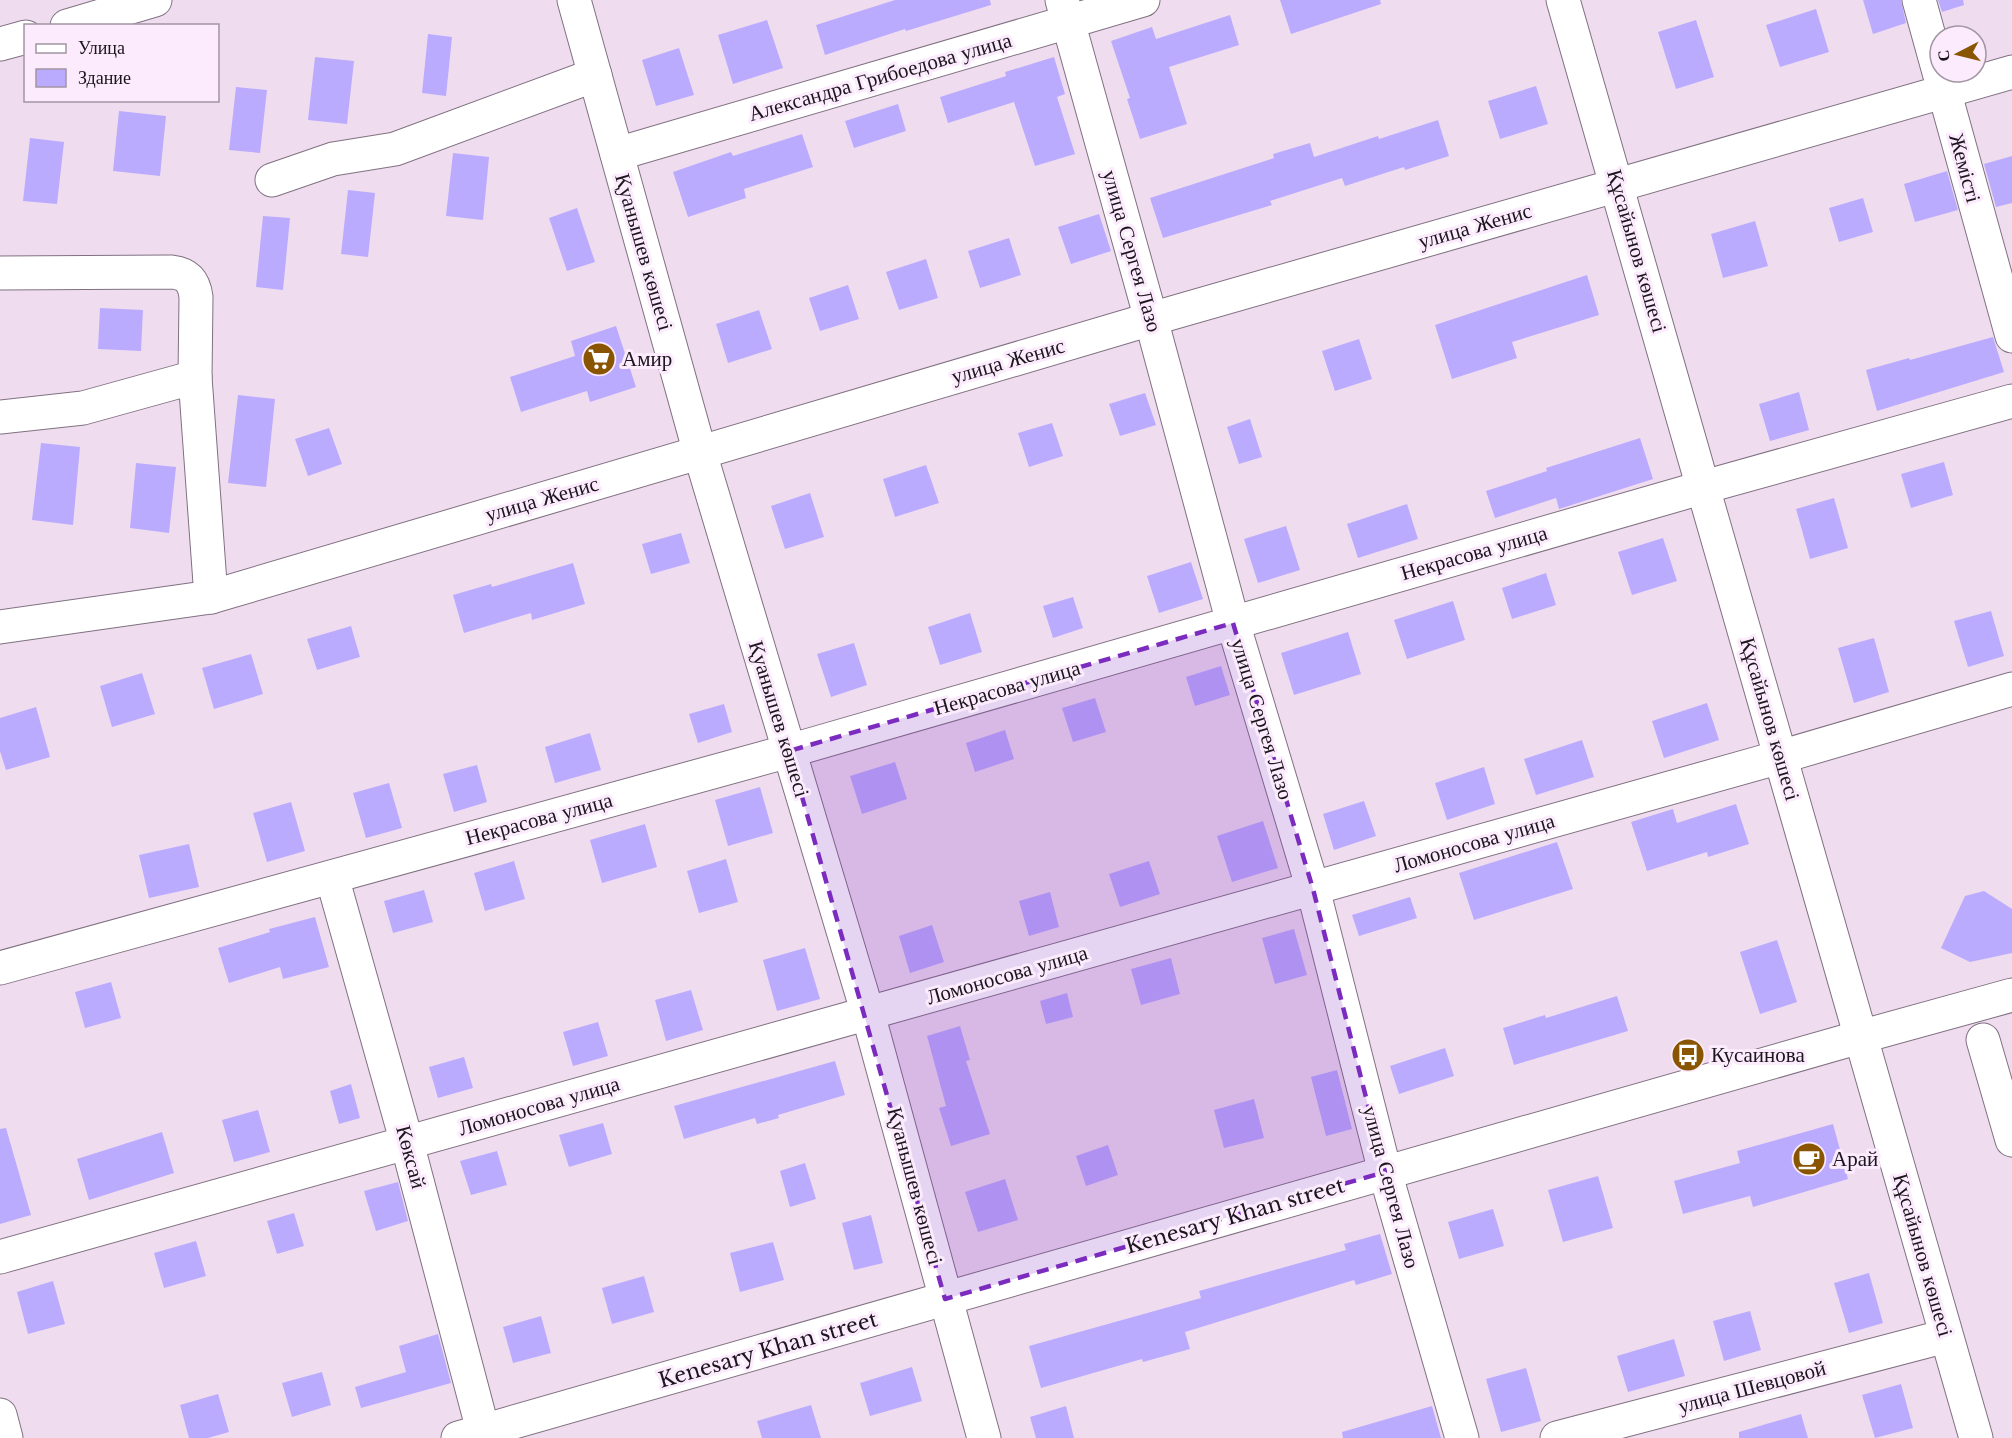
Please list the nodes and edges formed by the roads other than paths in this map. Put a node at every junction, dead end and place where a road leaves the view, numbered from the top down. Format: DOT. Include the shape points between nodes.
graph roads {
  1 [pos="155,0"];
  2 [pos="574,0"];
  3 [pos="1143,0"];
  4 [pos="1563,0"];
  5 [pos="1918,0"];
  6 [pos="1065,11"];
  7 [pos="75,16"];
  8 [pos="24,38"];
  9 [pos="0,44"];
  10 [pos="2012,72"];
  11 [pos="595,75"];
  12 [pos="1944,91"];
  13 [pos="617,154"];
  14 [pos="272,180"];
  15 [pos="1618,185"];
  16 [pos="0,273"];
  17 [pos="1151,319"];
  18 [pos="2012,336"];
  19 [pos="195,377"];
  20 [pos="2012,401"];
  21 [pos="0,417"];
  22 [pos="700,453"];
  23 [pos="1704,487"];
  24 [pos="211,597"];
  25 [pos="1233,623"];
  26 [pos="0,627"];
  27 [pos="2012,689"];
  28 [pos="789,751"];
  29 [pos="1780,757"];
  30 [pos="332,877"];
  31 [pos="1313,889"];
  32 [pos="0,968"];
  33 [pos="2012,995"];
  34 [pos="868,1014"];
  35 [pos="1860,1037"];
  36 [pos="1983,1040"];
  37 [pos="2012,1140"];
  38 [pos="407,1143"];
  39 [pos="1385,1172"];
  40 [pos="0,1257"];
  41 [pos="945,1299"];
  42 [pos="1946,1336"];
  43 [pos="0,1415"];
  44 [pos="476,1436"];
  45 [pos="6,1438"];
  46 [pos="984,1438"];
  47 [pos="1462,1438"];
  48 [pos="1557,1438"];
  49 [pos="1976,1438"];
  1 -- 7 [label="street"];
  2 -- 11 [label="street, Қуанышев көшесі"];
  3 -- 6 [label="street, Александра Грибоедова улица"];
  4 -- 15 [label="street, Құсайынов көшесі"];
  5 -- 12 [label="street, Жемісті"];
  6 -- 13 [label="street, Александра Грибоедова улица"];
  6 -- 17 [label="street, улица Сергея Лазо"];
  8 -- 9 [label="street"];
  10 -- 12 [label="street, улица Женис"];
  11 -- 13 [label="street, Қуанышев көшесі"];
  11 -- 14 [label="street" via="395,149 333,159"];
  12 -- 15 [label="street, улица Женис"];
  12 -- 18 [label="street, Жемісті"];
  13 -- 22 [label="street, Қуанышев көшесі"];
  15 -- 17 [label="street, улица Женис"];
  15 -- 23 [label="street, Құсайынов көшесі"];
  16 -- 19 [label="street" via="172,272 187,276 196,297"];
  17 -- 22 [label="street, улица Женис"];
  17 -- 25 [label="street, улица Сергея Лазо"];
  19 -- 21 [label="street" via="83,408"];
  19 -- 24 [label="street"];
  20 -- 23 [label="street, Некрасова улица"];
  22 -- 24 [label="street, улица Женис"];
  22 -- 28 [label="street, Қуанышев көшесі"];
  23 -- 25 [label="street, Некрасова улица"];
  23 -- 29 [label="street, Құсайынов көшесі"];
  24 -- 26 [label="street, улица Женис"];
  25 -- 28 [label="street, Некрасова улица"];
  25 -- 31 [label="street, улица Сергея Лазо"];
  27 -- 29 [label="street, Ломоносова улица"];
  28 -- 30 [label="street, Некрасова улица"];
  28 -- 34 [label="street, Қуанышев көшесі"];
  29 -- 31 [label="street, Ломоносова улица"];
  29 -- 35 [label="street, Құсайынов көшесі"];
  30 -- 32 [label="street, Некрасова улица"];
  30 -- 38 [label="street, Көксай"];
  31 -- 34 [label="street, Ломоносова улица"];
  31 -- 39 [label="street, улица Сергея Лазо"];
  33 -- 35 [label="street, Kenesary Khan street"];
  34 -- 38 [label="street, Ломоносова улица"];
  34 -- 41 [label="street, Қуанышев көшесі"];
  35 -- 39 [label="street, Kenesary Khan street"];
  35 -- 42 [label="street, Құсайынов көшесі"];
  36 -- 37 [label="street"];
  38 -- 40 [label="street, Ломоносова улица"];
  38 -- 44 [label="street, Көксай"];
  39 -- 41 [label="street, Kenesary Khan street"];
  39 -- 47 [label="street, улица Сергея Лазо"];
  41 -- 44 [label="street, Kenesary Khan street"];
  41 -- 46 [label="street, Қуанышев көшесі"];
  42 -- 48 [label="street, улица Шевцовой"];
  42 -- 49 [label="street, Құсайынов көшесі"];
  43 -- 45 [label="street"];
}
